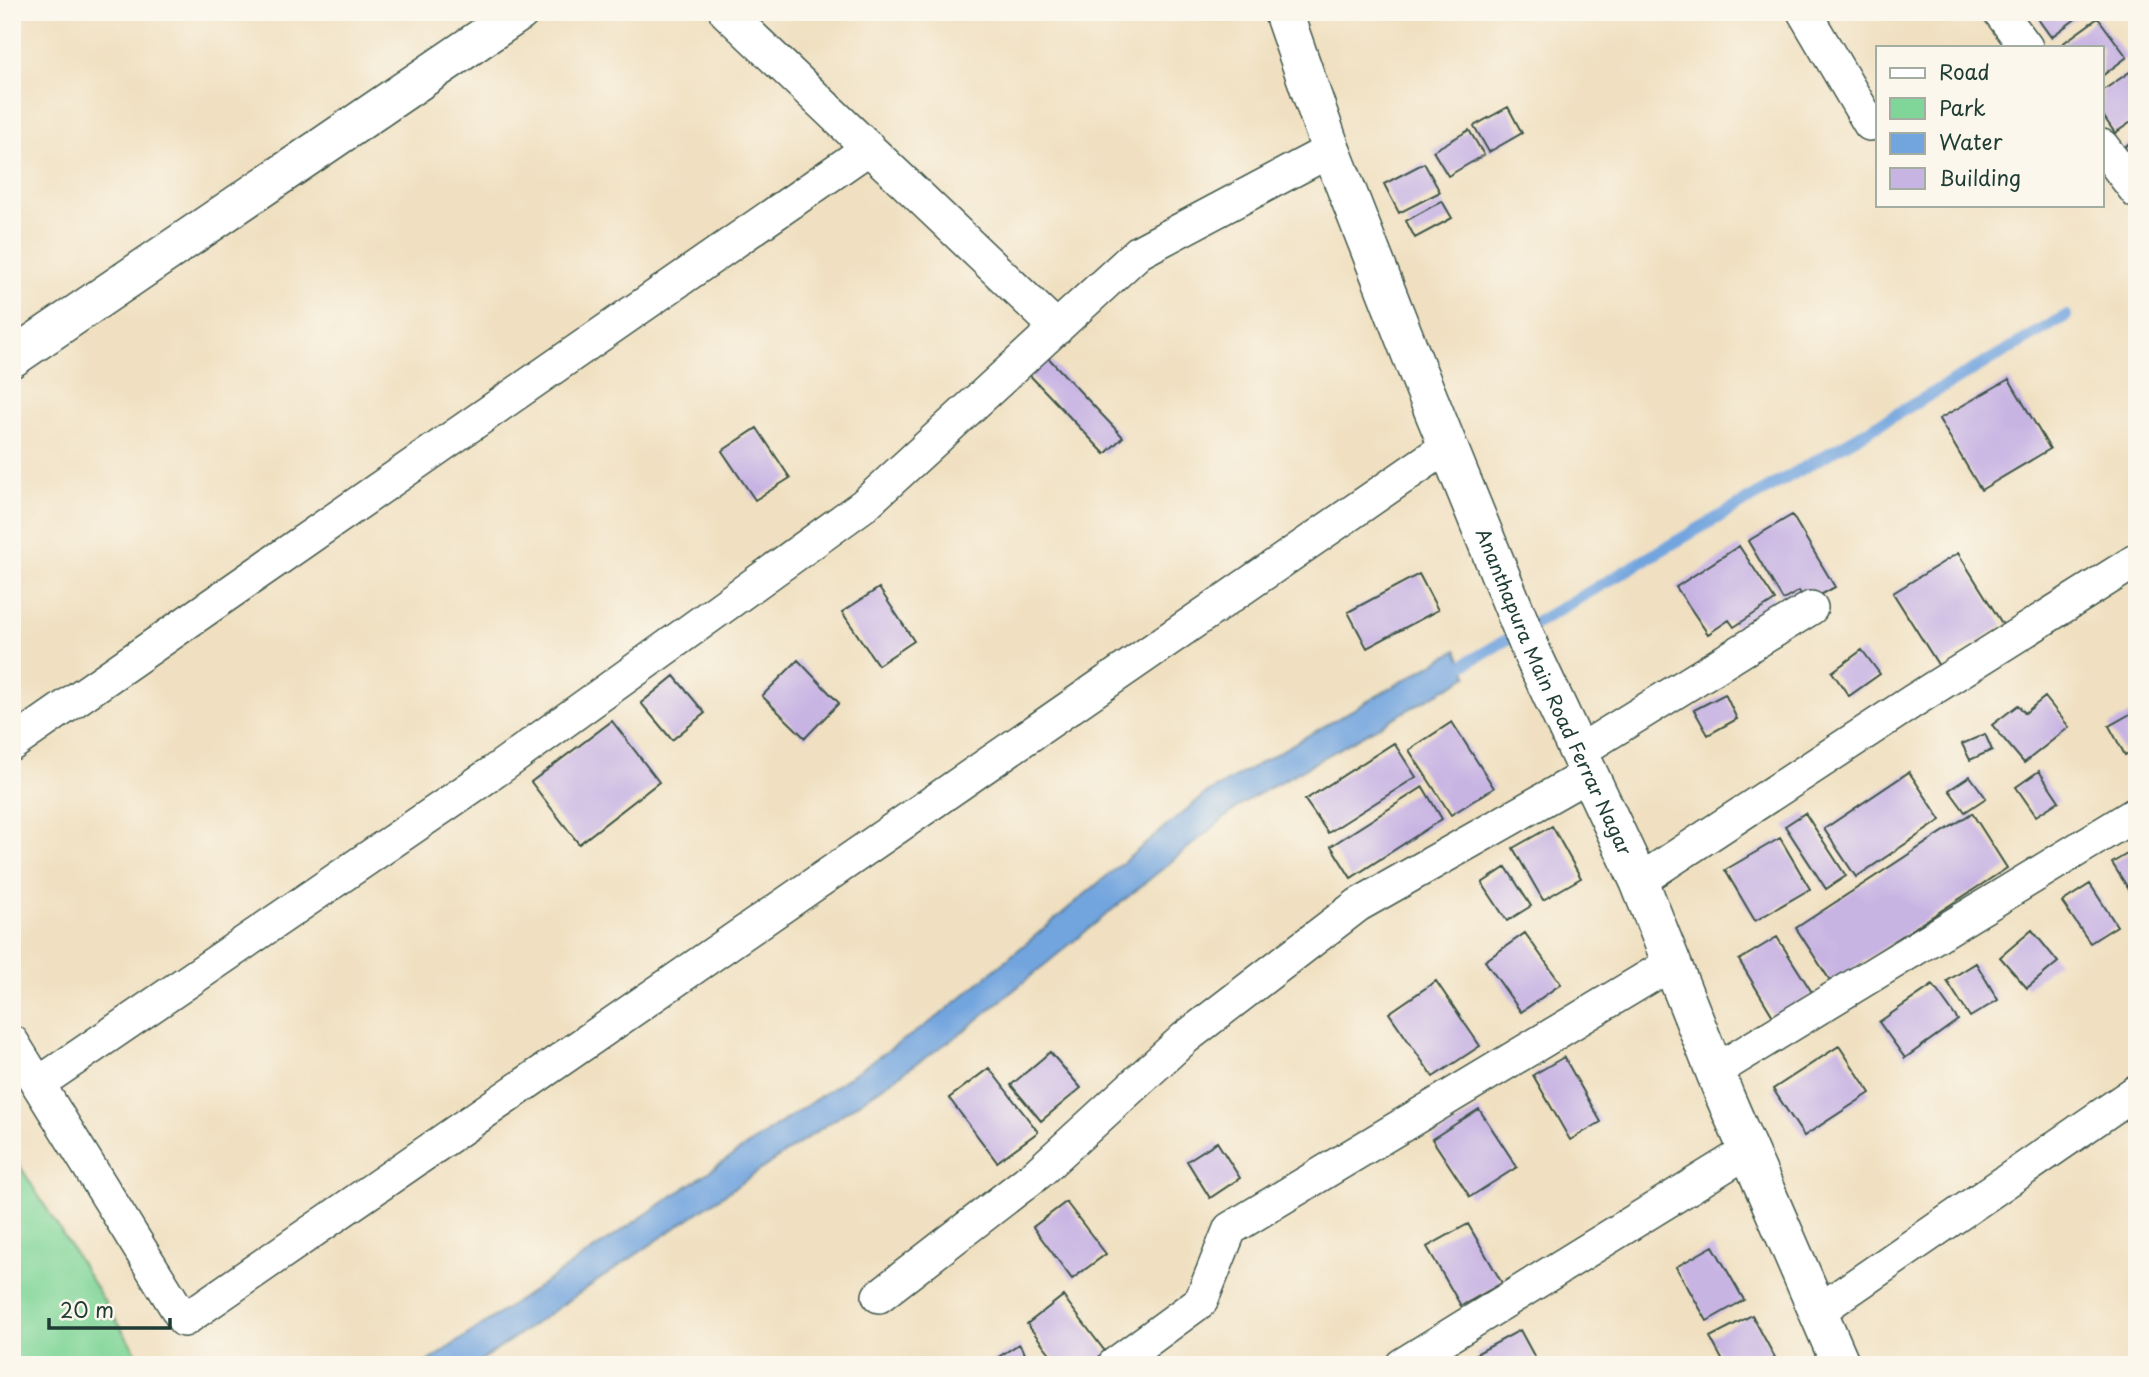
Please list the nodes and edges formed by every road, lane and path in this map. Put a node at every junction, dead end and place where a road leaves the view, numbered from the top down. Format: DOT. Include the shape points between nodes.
graph roads {
  1 [pos="520,12"];
  2 [pos="726,12"];
  3 [pos="1283,12"];
  4 [pos="1804,12"];
  5 [pos="2000,12"];
  6 [pos="2025,46"];
  7 [pos="1870,124"];
  8 [pos="869,148"];
  9 [pos="2104,149"];
  10 [pos="1331,150"];
  11 [pos="2137,192"];
  12 [pos="1057,328"];
  13 [pos="12,358"];
  14 [pos="1448,446"];
  15 [pos="2137,560"];
  16 [pos="1811,608"];
  17 [pos="12,744"];
  18 [pos="1584,763"];
  19 [pos="2137,813"];
  20 [pos="1639,881"];
  21 [pos="1672,962"];
  22 [pos="12,1042"];
  23 [pos="1715,1071"];
  24 [pos="38,1084"];
  25 [pos="2137,1091"];
  26 [pos="1748,1151"];
  27 [pos="879,1296"];
  28 [pos="1817,1312"];
  29 [pos="1114,1365"];
  30 [pos="1402,1365"];
  31 [pos="1841,1365"];
  1 -- 13 [label="street"];
  2 -- 8 [label="street"];
  3 -- 10 [label="street, Ananthapura Main Road Ferrar Nagar"];
  4 -- 7 [label="street"];
  5 -- 6 [label="street"];
  8 -- 12 [label="street"];
  8 -- 17 [label="street"];
  9 -- 11 [label="street"];
  10 -- 12 [label="street" via="1139,251"];
  10 -- 14 [label="street, Ananthapura Main Road Ferrar Nagar"];
  12 -- 24 [label="street" via="864,505 495,771"];
  14 -- 18 [label="street, Ananthapura Main Road Ferrar Nagar" via="1532,653"];
  14 -- 24 [label="street" via="184,1320"];
  15 -- 20 [label="street"];
  16 -- 18 [label="street"];
  18 -- 20 [label="street, Ananthapura Main Road Ferrar Nagar"];
  18 -- 27 [label="street" via="1358,905 1185,1038 1038,1173"];
  19 -- 23 [label="street"];
  20 -- 21 [label="street, Ananthapura Main Road Ferrar Nagar"];
  21 -- 23 [label="street, Ananthapura Main Road Ferrar Nagar"];
  21 -- 29 [label="street" via="1230,1229 1201,1301"];
  22 -- 24 [label="street"];
  23 -- 26 [label="street, Ananthapura Main Road Ferrar Nagar"];
  25 -- 28 [label="street"];
  26 -- 28 [label="street, Ananthapura Main Road Ferrar Nagar"];
  26 -- 30 [label="street"];
  28 -- 31 [label="street, Ananthapura Main Road Ferrar Nagar"];
}
